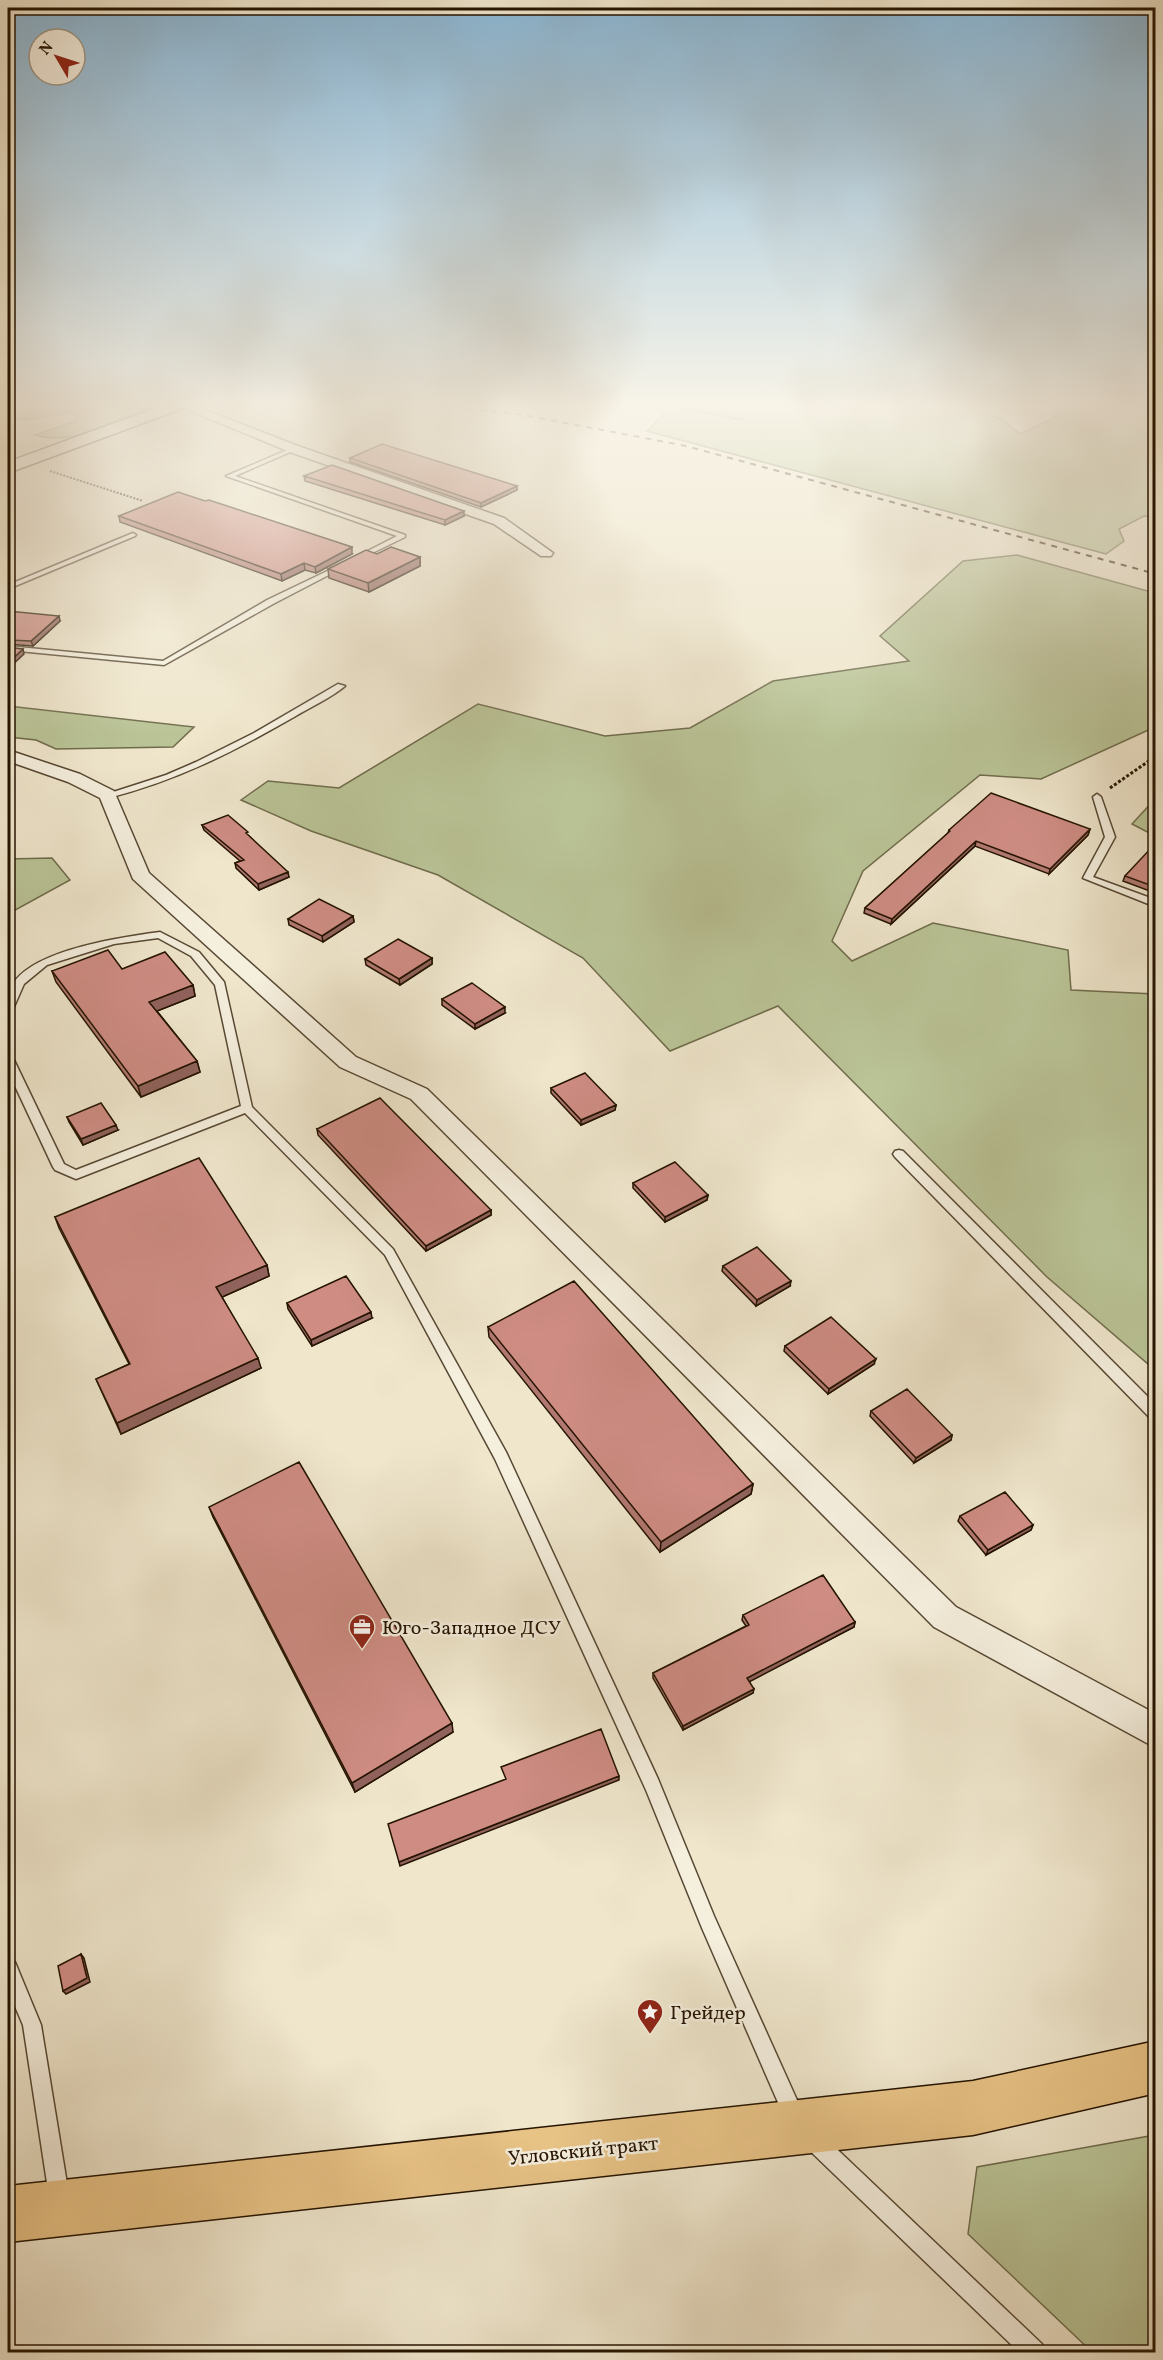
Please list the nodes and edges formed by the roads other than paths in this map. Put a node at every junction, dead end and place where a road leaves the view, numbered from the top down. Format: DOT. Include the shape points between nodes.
graph roads {
  1 [pos="345,516"];
  2 [pos="485,516"];
  3 [pos="133,535"];
  4 [pos="546,553"];
  5 [pos="8,587"];
  6 [pos="8,648"];
  7 [pos="341,686"];
  8 [pos="8,755"];
  9 [pos="108,795"];
  10 [pos="1097,797"];
  11 [pos="1155,904"];
  12 [pos="8,1009"];
  13 [pos="8,1060"];
  14 [pos="247,1108"];
  15 [pos="899,1154"];
  16 [pos="1155,1415"];
  17 [pos="1155,1732"];
  18 [pos="8,1969"];
  19 [pos="1155,2067"];
  20 [pos="798,2125"];
  21 [pos="61,2209"];
  22 [pos="8,2214"];
  23 [pos="1034,2352"];
  1 -- 6 [label="lane" via="402,536 270,602 164,663"];
  2 -- 4 [label="street" via="499,521"];
  3 -- 5 [label="lane"];
  7 -- 9 [label="lane" via="187,770 140,789"];
  8 -- 9 [label="street" via="74,777"];
  9 -- 17 [label="street" via="140,875 348,1062 419,1094 945,1617"];
  10 -- 11 [label="lane" via="1110,837 1088,878"];
  12 -- 14 [label="lane" via="20,982 43,963 113,941 160,935 195,954 220,984"];
  13 -- 14 [label="lane" via="59,1167 76,1175"];
  14 -- 20 [label="lane" via="389,1252 501,1456 652,1785"];
  15 -- 16 [label="lane"];
  18 -- 21 [label="lane" via="32,2025"];
  19 -- 20 [label="highway, Угловский тракт" via="973,2108"];
  20 -- 21 [label="highway, Угловский тракт"];
  20 -- 23 [label="lane"];
  21 -- 22 [label="highway, Угловский тракт"];
}
